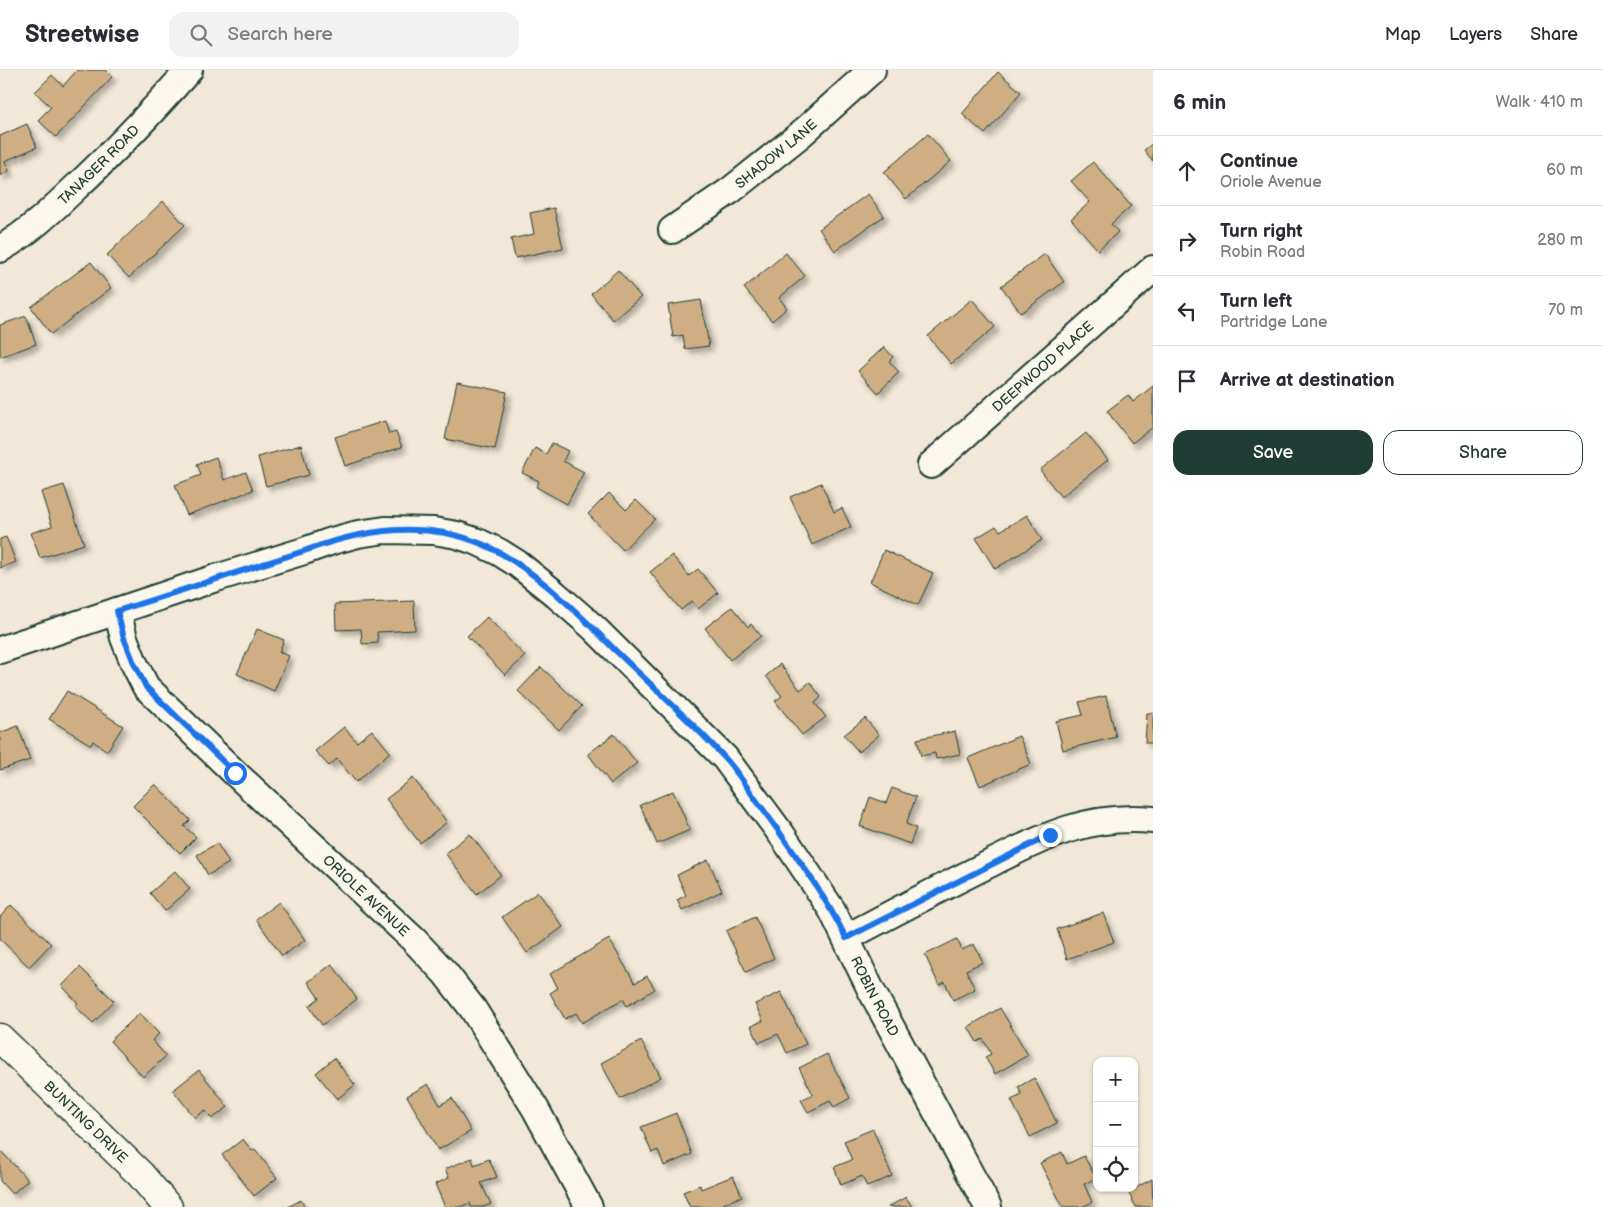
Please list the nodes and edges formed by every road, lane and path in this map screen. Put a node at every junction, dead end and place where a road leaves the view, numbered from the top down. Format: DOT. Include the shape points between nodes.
graph roads {
  1 [pos="189,70"];
  2 [pos="872,70"];
  3 [pos="672,230"];
  4 [pos="0,249"];
  5 [pos="1153,269"];
  6 [pos="931,465"];
  7 [pos="117,611"];
  8 [pos="0,650"];
  9 [pos="1153,820"];
  10 [pos="846,938"];
  11 [pos="0,1038"];
  12 [pos="168,1207"];
  13 [pos="588,1207"];
  14 [pos="988,1207"];
  1 -- 4 [label="street, TANAGER ROAD" via="107,159 35,226"];
  2 -- 3 [label="street, SHADOW LANE" via="801,134 731,190"];
  5 -- 6 [label="street, DEEPWOOD PLACE"];
  7 -- 8 [label="street, ROBIN ROAD"];
  7 -- 10 [label="street, ROBIN ROAD" via="358,534 385,530 427,531 478,542 518,564 554,593 594,628 725,758 782,835"];
  7 -- 13 [label="street, ORIOLE AVENUE" via="124,638 146,687 414,940 461,994 535,1108"];
  9 -- 10 [label="street" via="1106,821 1050,835"];
  10 -- 14 [label="street, ROBIN ROAD"];
  11 -- 12 [label="street, BUNTING DRIVE" via="140,1174"];
}
